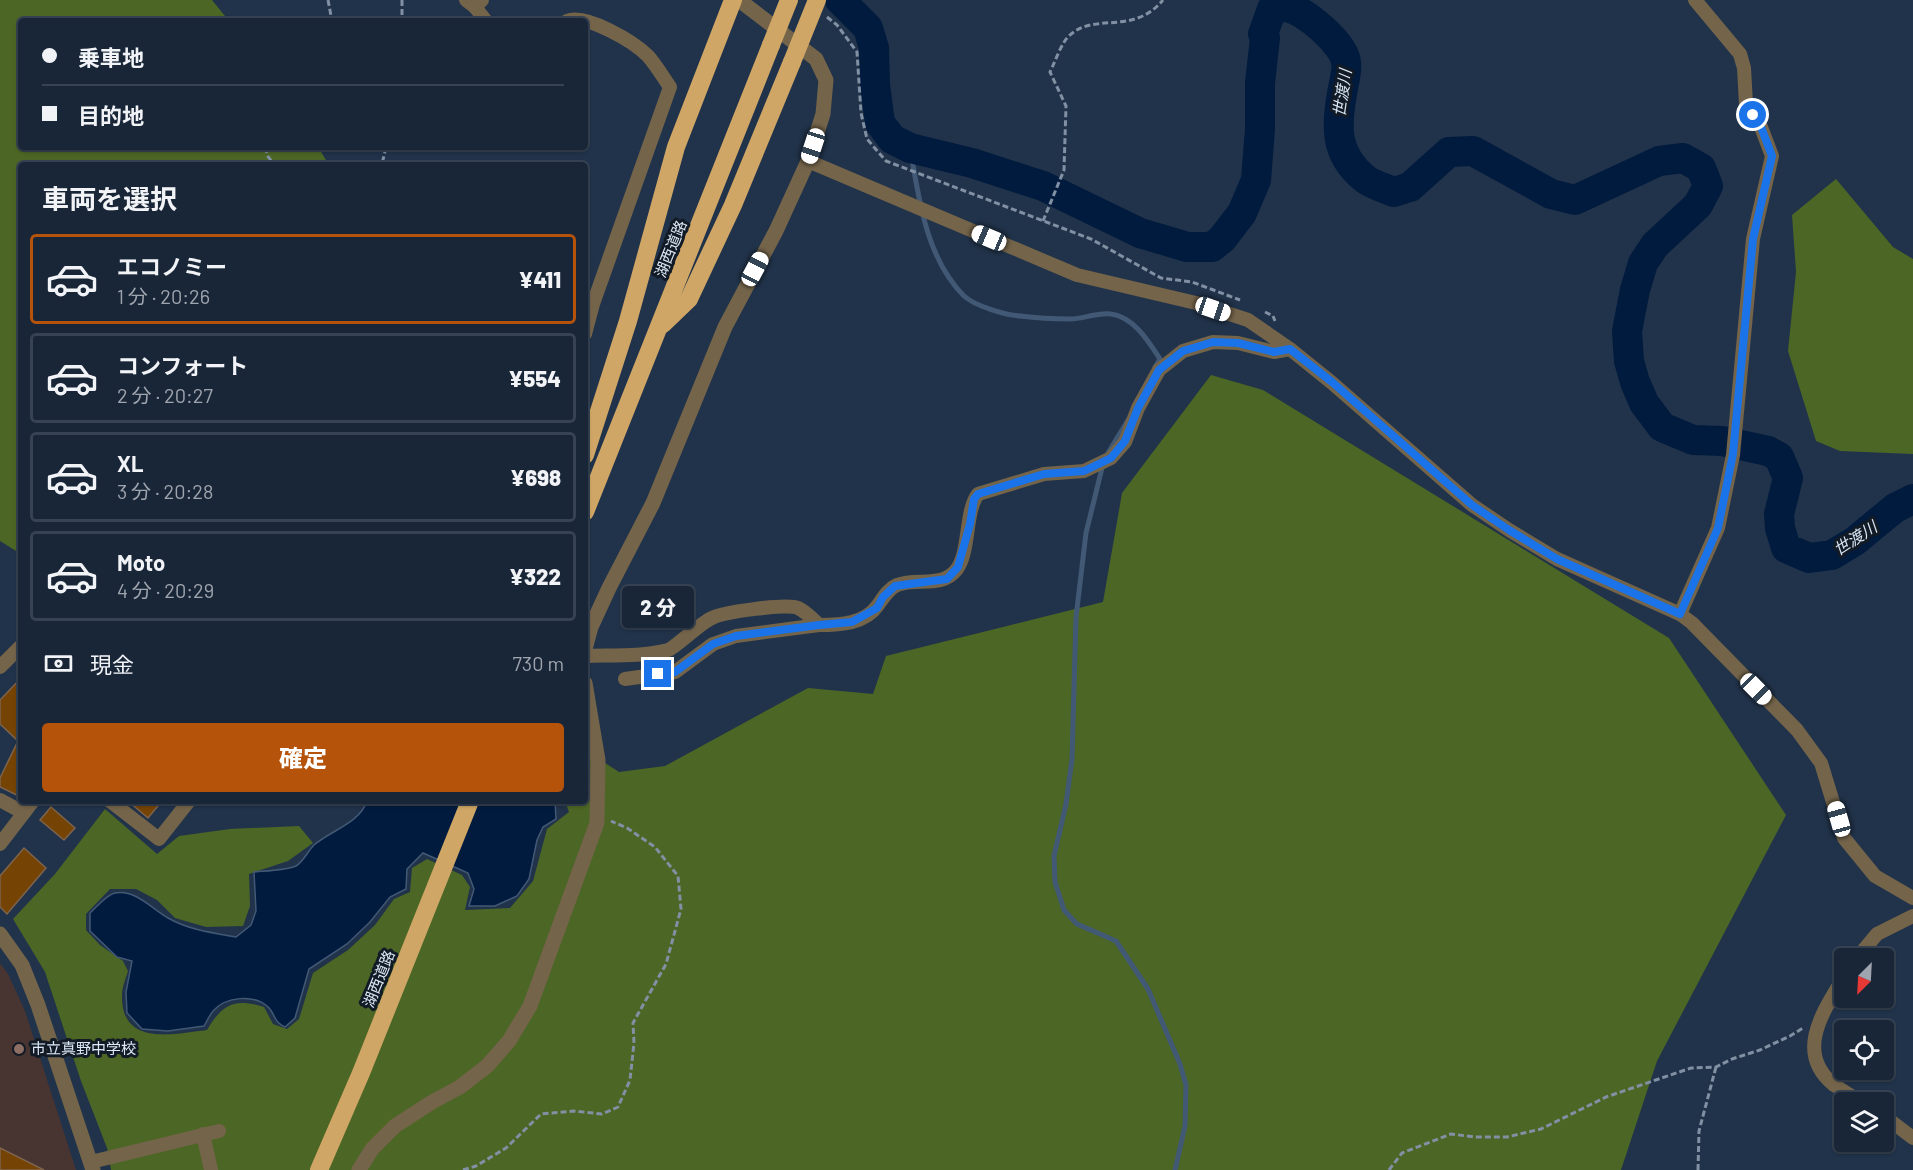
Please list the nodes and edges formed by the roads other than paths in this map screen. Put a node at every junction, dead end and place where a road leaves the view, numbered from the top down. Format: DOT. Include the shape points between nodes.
graph roads {
  1 [pos="789,0"];
  2 [pos="1695,0"];
  3 [pos="474,2"];
  4 [pos="733,5"];
  5 [pos="819,6"];
  6 [pos="484,18"];
  7 [pos="588,20"];
  8 [pos="808,161"];
  9 [pos="588,321"];
  10 [pos="658,328"];
  11 [pos="1290,349"];
  12 [pos="588,446"];
  13 [pos="588,504"];
  14 [pos="1680,614"];
  15 [pos="819,625"];
  16 [pos="588,638"];
  17 [pos="18,649"];
  18 [pos="588,656"];
  19 [pos="0,667"];
  20 [pos="625,679"];
  21 [pos="588,708"];
  22 [pos="0,800"];
  23 [pos="31,804"];
  24 [pos="114,804"];
  25 [pos="187,804"];
  26 [pos="469,804"];
  27 [pos="24,813"];
  28 [pos="0,844"];
  29 [pos="1913,898"];
  30 [pos="1913,916"];
  31 [pos="0,934"];
  32 [pos="1865,948"];
  33 [pos="1834,994"];
  34 [pos="1846,1092"];
  35 [pos="1894,1124"];
  36 [pos="219,1131"];
  37 [pos="203,1134"];
  38 [pos="1913,1138"];
  39 [pos="92,1166"];
  40 [pos="211,1170"];
  41 [pos="319,1170"];
  42 [pos="359,1170"];
  1 -- 10 [label="highway, 湖西道路, bridge"];
  2 -- 14 [label="street" via="1740,54 1746,104 1761,127 1772,156 1753,239 1729,476 1718,528"];
  3 -- 6 [label="street"];
  4 -- 8 [label="street" via="816,59 826,80 823,114"];
  4 -- 12 [label="highway" via="676,147 628,321"];
  5 -- 10 [label="highway, bridge" via="689,299"];
  7 -- 9 [label="street" via="647,56 670,87"];
  8 -- 11 [label="street" via="1077,275 1196,303 1248,320"];
  8 -- 16 [label="street" via="725,327 653,503"];
  10 -- 13 [label="highway, 湖西道路"];
  11 -- 14 [label="street" via="1472,505 1557,559"];
  11 -- 15 [label="street" via="1274,352 1238,343 1213,342 1183,351 1159,370 1125,441 1111,458 1084,471 1044,474 978,494 958,567 947,579 895,586 877,608 863,617 840,625"];
  14 -- 29 [label="street" via="1797,730 1821,763 1844,838 1875,876"];
  15 -- 18 [label="street" via="796,607 738,611 712,617 671,650"];
  15 -- 20 [label="street" via="736,636 713,644 675,672"];
  17 -- 19 [label="street"];
  21 -- 42 [label="street" via="598,760 597,823 530,1006 509,1041 487,1066 395,1126 372,1149"];
  22 -- 27 [label="street"];
  23 -- 27 [label="street"];
  24 -- 25 [label="street" via="159,838"];
  26 -- 41 [label="highway, 湖西道路"];
  27 -- 28 [label="street"];
  30 -- 32 [label="street" via="1876,933"];
  31 -- 39 [label="street" via="22,965 38,1005"];
  33 -- 34 [label="street" via="1815,1034 1815,1057 1825,1075"];
  35 -- 38 [label="street"];
  36 -- 37 [label="street"];
  37 -- 39 [label="street"];
  37 -- 40 [label="street"];
}
